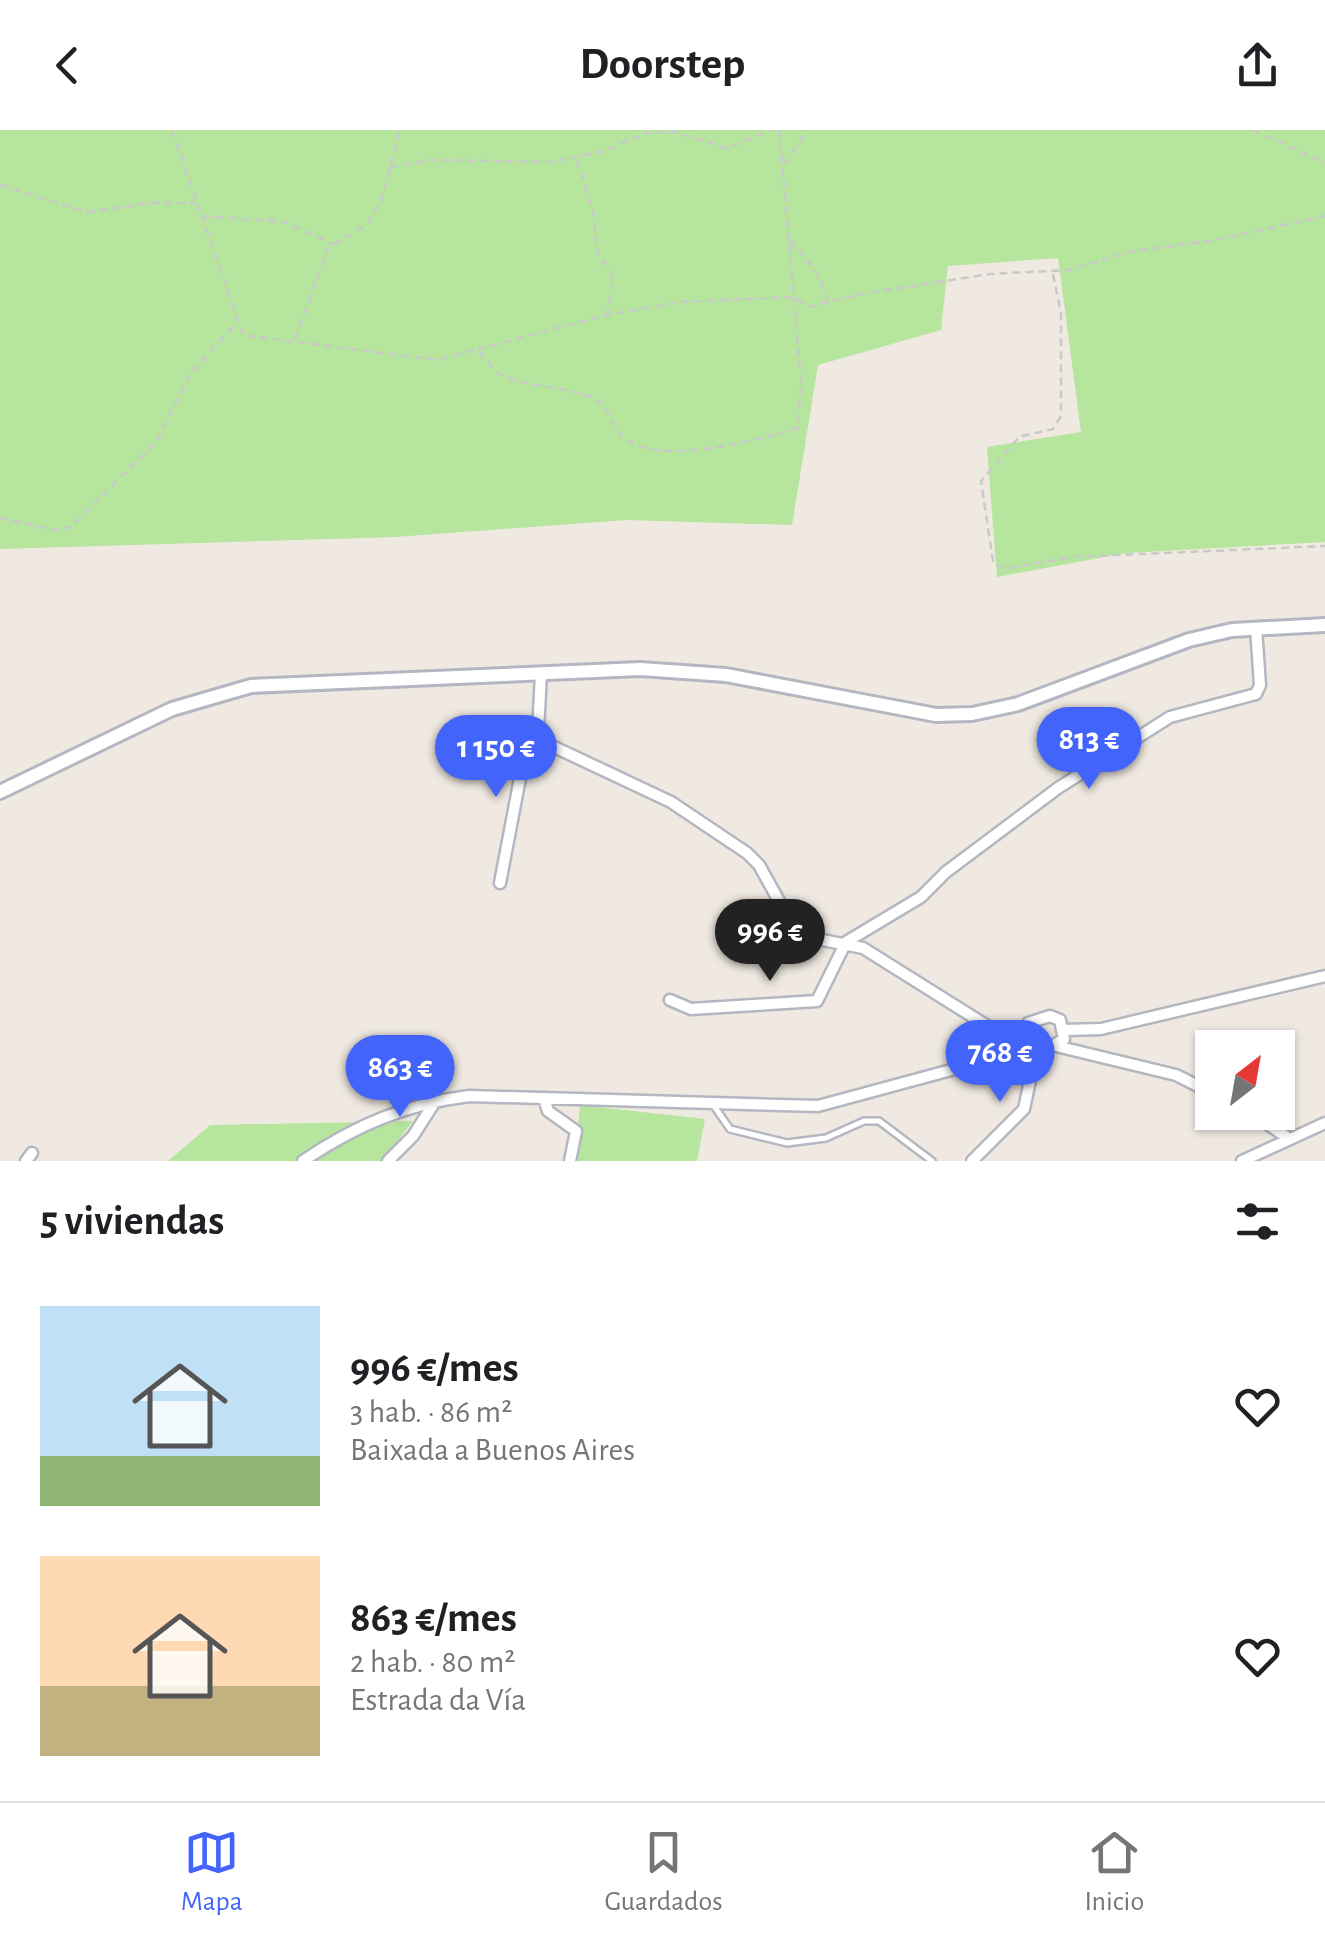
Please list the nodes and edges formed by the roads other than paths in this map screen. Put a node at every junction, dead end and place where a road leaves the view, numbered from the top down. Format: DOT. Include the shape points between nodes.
graph roads {
  1 [pos="1325,625"];
  2 [pos="1256,628"];
  3 [pos="541,674"];
  4 [pos="538,732"];
  5 [pos="0,792"];
  6 [pos="500,882"];
  7 [pos="846,942"];
  8 [pos="1325,976"];
  9 [pos="670,1000"];
  10 [pos="1064,1030"];
  11 [pos="1023,1044"];
  12 [pos="1056,1046"];
  13 [pos="1036,1052"];
  14 [pos="1195,1085"];
  15 [pos="544,1098"];
  16 [pos="436,1100"];
  17 [pos="712,1103"];
  18 [pos="1325,1123"];
  19 [pos="1276,1130"];
  20 [pos="1288,1138"];
  21 [pos="304,1161"];
  22 [pos="388,1161"];
  23 [pos="570,1161"];
  24 [pos="932,1161"];
  25 [pos="972,1161"];
  26 [pos="1242,1161"];
  1 -- 2 [label="street"];
  2 -- 3 [label="street" via="1189,640 1018,704 972,714 936,715 726,675 640,669"];
  2 -- 7 [label="street" via="1256,694 1170,717 1058,788 921,897"];
  3 -- 4 [label="street"];
  3 -- 5 [label="street" via="251,686 172,709"];
  4 -- 6 [label="street" via="521,773"];
  4 -- 7 [label="street" via="550,745 670,802 746,853 794,928 807,937"];
  7 -- 9 [label="street" via="817,1000 691,1010"];
  7 -- 11 [label="street"];
  8 -- 10 [label="street" via="1138,1021"];
  10 -- 11 [label="street" via="1060,1020 1038,1018 1028,1023"];
  10 -- 12 [label="street"];
  11 -- 13 [label="street"];
  11 -- 17 [label="street" via="818,1106"];
  12 -- 13 [label="street"];
  12 -- 14 [label="street"];
  13 -- 25 [label="street" via="1024,1110"];
  15 -- 16 [label="street"];
  15 -- 17 [label="street"];
  15 -- 23 [label="street" via="548,1111 576,1131"];
  16 -- 21 [label="street" via="344,1133"];
  16 -- 22 [label="street"];
  17 -- 24 [label="lane" via="730,1129 787,1143 879,1121"];
  18 -- 20 [label="street"];
  19 -- 20 [label="street"];
  20 -- 26 [label="street"];
}
